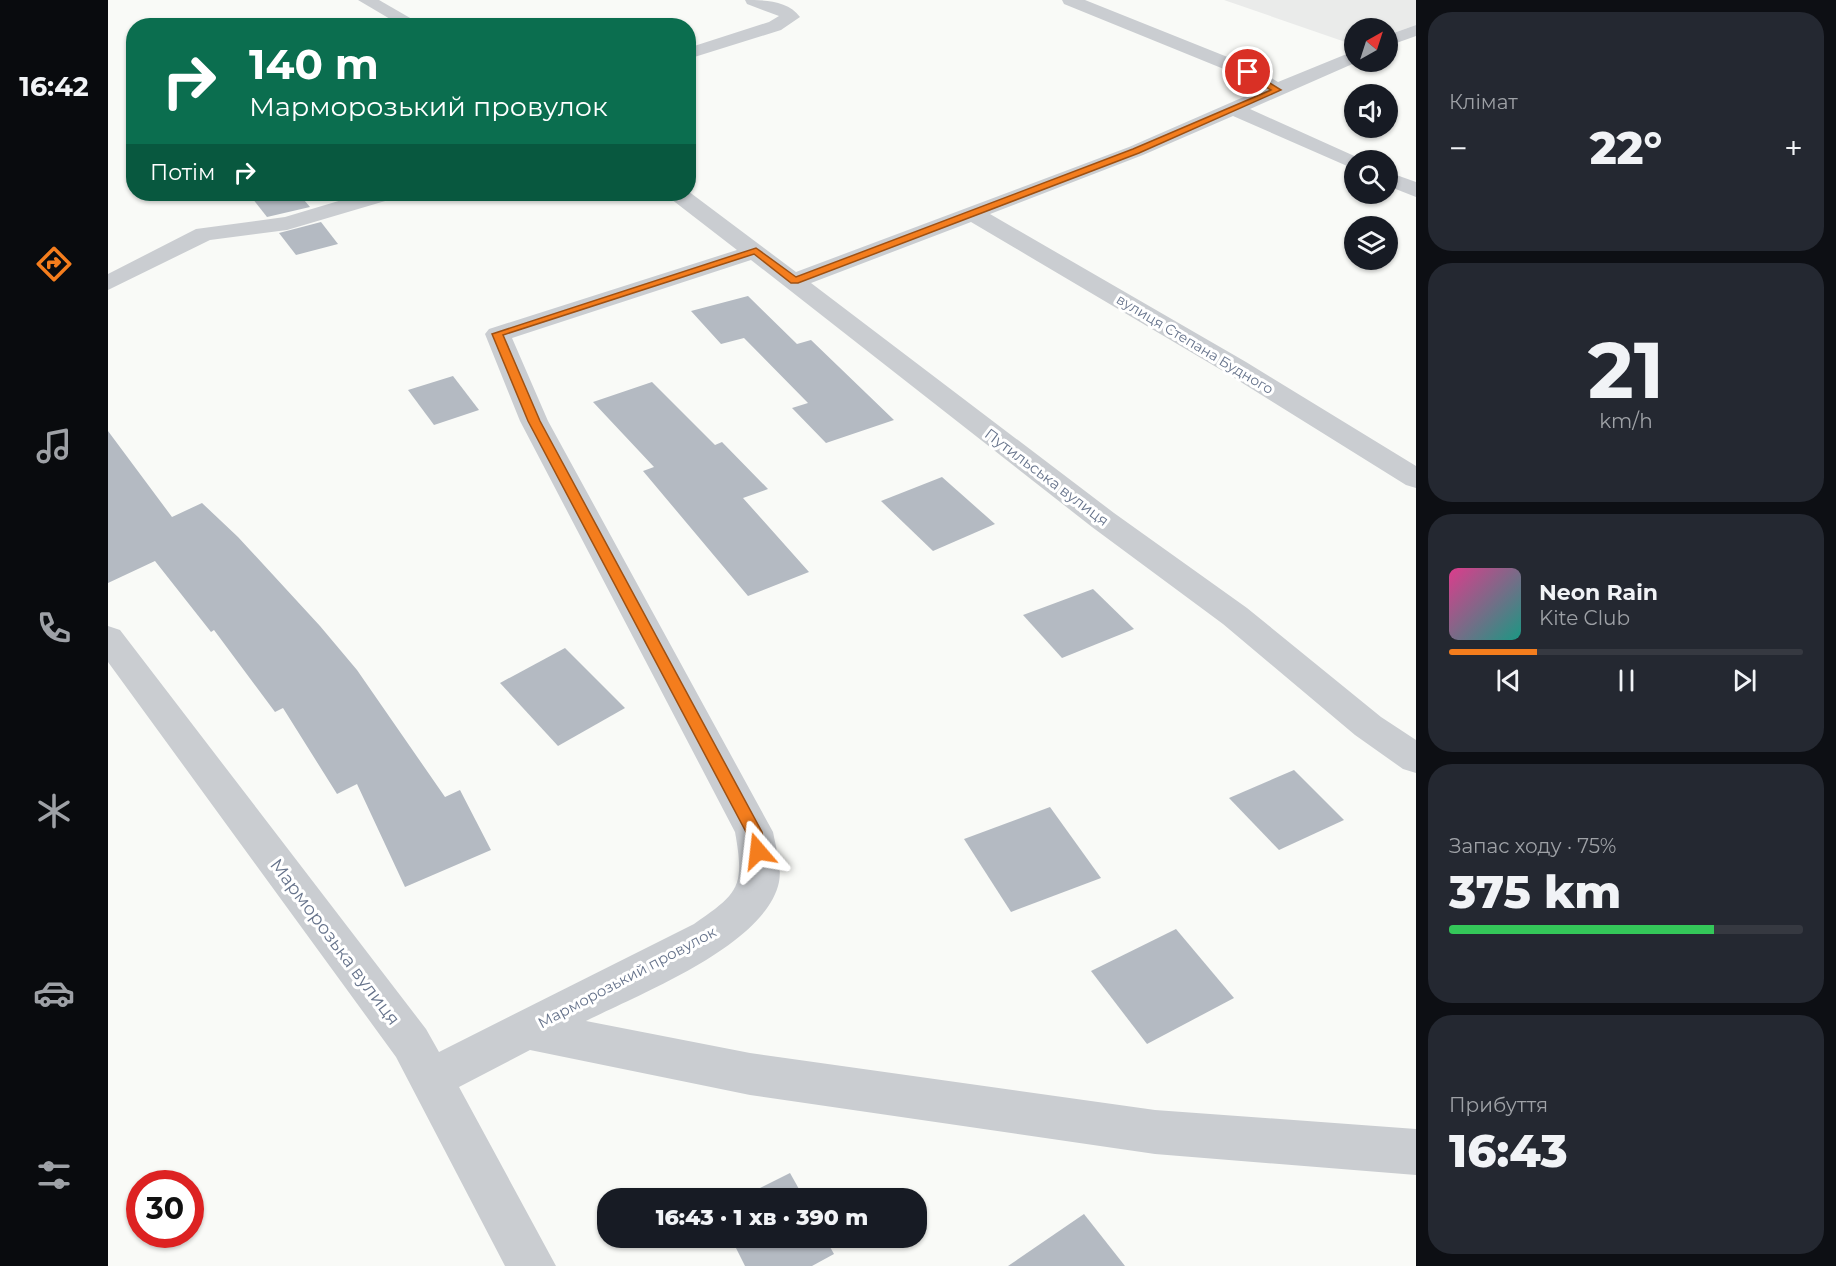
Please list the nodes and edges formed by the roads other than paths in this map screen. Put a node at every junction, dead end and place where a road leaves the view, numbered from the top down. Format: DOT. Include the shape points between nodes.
graph roads {
  1 [pos="366,0"];
  2 [pos="753,0"];
  3 [pos="1070,0"];
  4 [pos="401,18"];
  5 [pos="1416,30"];
  6 [pos="1398,37"];
  7 [pos="696,51"];
  8 [pos="1344,60"];
  9 [pos="1277,90"];
  10 [pos="1234,109"];
  11 [pos="1344,158"];
  12 [pos="1398,182"];
  13 [pos="1416,190"];
  14 [pos="361,201"];
  15 [pos="688,201"];
  16 [pos="972,213"];
  17 [pos="756,251"];
  18 [pos="795,281"];
  19 [pos="108,283"];
  20 [pos="1416,479"];
  21 [pos="108,638"];
  22 [pos="1416,759"];
  23 [pos="528,1030"];
  24 [pos="430,1079"];
  25 [pos="1416,1152"];
  26 [pos="531,1266"];
  1 -- 4 [label="street"];
  2 -- 7 [label="street" via="791,17"];
  3 -- 9 [label="street" via="1248,72"];
  5 -- 6 [label="street"];
  8 -- 9 [label="street"];
  9 -- 10 [label="street"];
  10 -- 11 [label="street"];
  10 -- 16 [label="street"];
  12 -- 13 [label="street"];
  14 -- 19 [label="street" via="287,223 204,234"];
  15 -- 17 [label="street, Путильська вулиця"];
  16 -- 18 [label="street"];
  16 -- 20 [label="street, вулиця Степана Будного" via="1237,368"];
  17 -- 18 [label="street, Путильська вулиця"];
  17 -- 23 [label="street, Марморозький провулок" via="498,334 534,421 754,832 760,867 754,897 723,926 679,953"];
  18 -- 22 [label="street, Путильська вулиця" via="1103,520 1234,616 1368,726"];
  21 -- 24 [label="street, Марморозька вулиця" via="411,1043"];
  23 -- 24 [label="street, Марморозький провулок"];
  23 -- 25 [label="street" via="750,1074 1155,1132"];
  24 -- 26 [label="street, Марморозька вулиця"];
}
